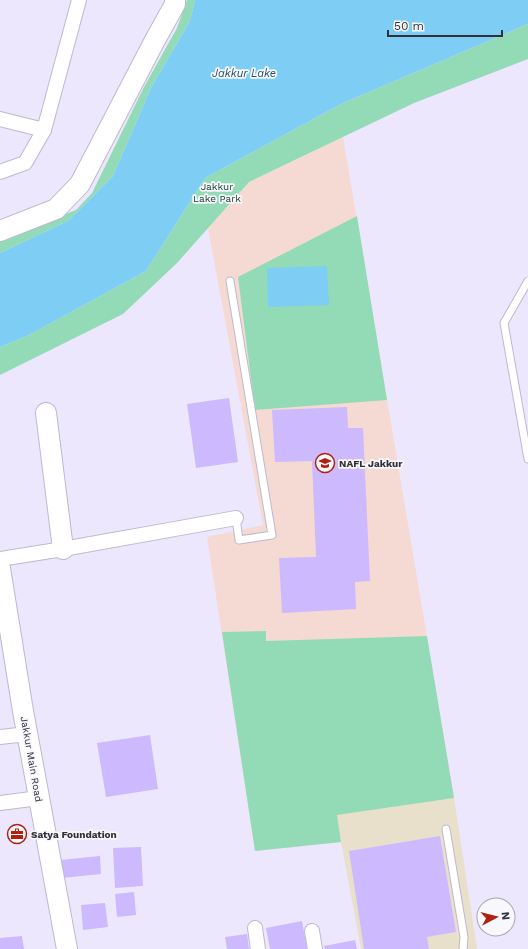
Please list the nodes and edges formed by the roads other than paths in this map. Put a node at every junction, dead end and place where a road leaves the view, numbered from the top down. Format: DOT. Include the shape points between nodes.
graph roads {
  1 [pos="79,0"];
  2 [pos="175,0"];
  3 [pos="0,119"];
  4 [pos="44,130"];
  5 [pos="0,172"];
  6 [pos="0,232"];
  7 [pos="230,281"];
  8 [pos="528,281"];
  9 [pos="46,413"];
  10 [pos="528,459"];
  11 [pos="236,518"];
  12 [pos="63,549"];
  13 [pos="0,559"];
  14 [pos="0,568"];
  15 [pos="27,734"];
  16 [pos="0,737"];
  17 [pos="39,798"];
  18 [pos="0,803"];
  19 [pos="446,829"];
  20 [pos="255,928"];
  21 [pos="312,931"];
  22 [pos="67,949"];
  23 [pos="258,949"];
  24 [pos="315,949"];
  25 [pos="463,949"];
  1 -- 4 [label="street"];
  2 -- 6 [label="street" via="80,184 56,209"];
  3 -- 4 [label="street"];
  4 -- 5 [label="street" via="25,163"];
  7 -- 11 [label="lane" via="272,535 239,540"];
  8 -- 10 [label="lane" via="504,323"];
  9 -- 12 [label="street"];
  11 -- 12 [label="street"];
  12 -- 13 [label="street"];
  14 -- 15 [label="street, Jakkur Main Road"];
  15 -- 16 [label="street"];
  15 -- 17 [label="street, Jakkur Main Road"];
  17 -- 18 [label="street"];
  17 -- 22 [label="street, Jakkur Main Road"];
  19 -- 25 [label="lane" via="464,937"];
  20 -- 23 [label="street"];
  21 -- 24 [label="street"];
}
